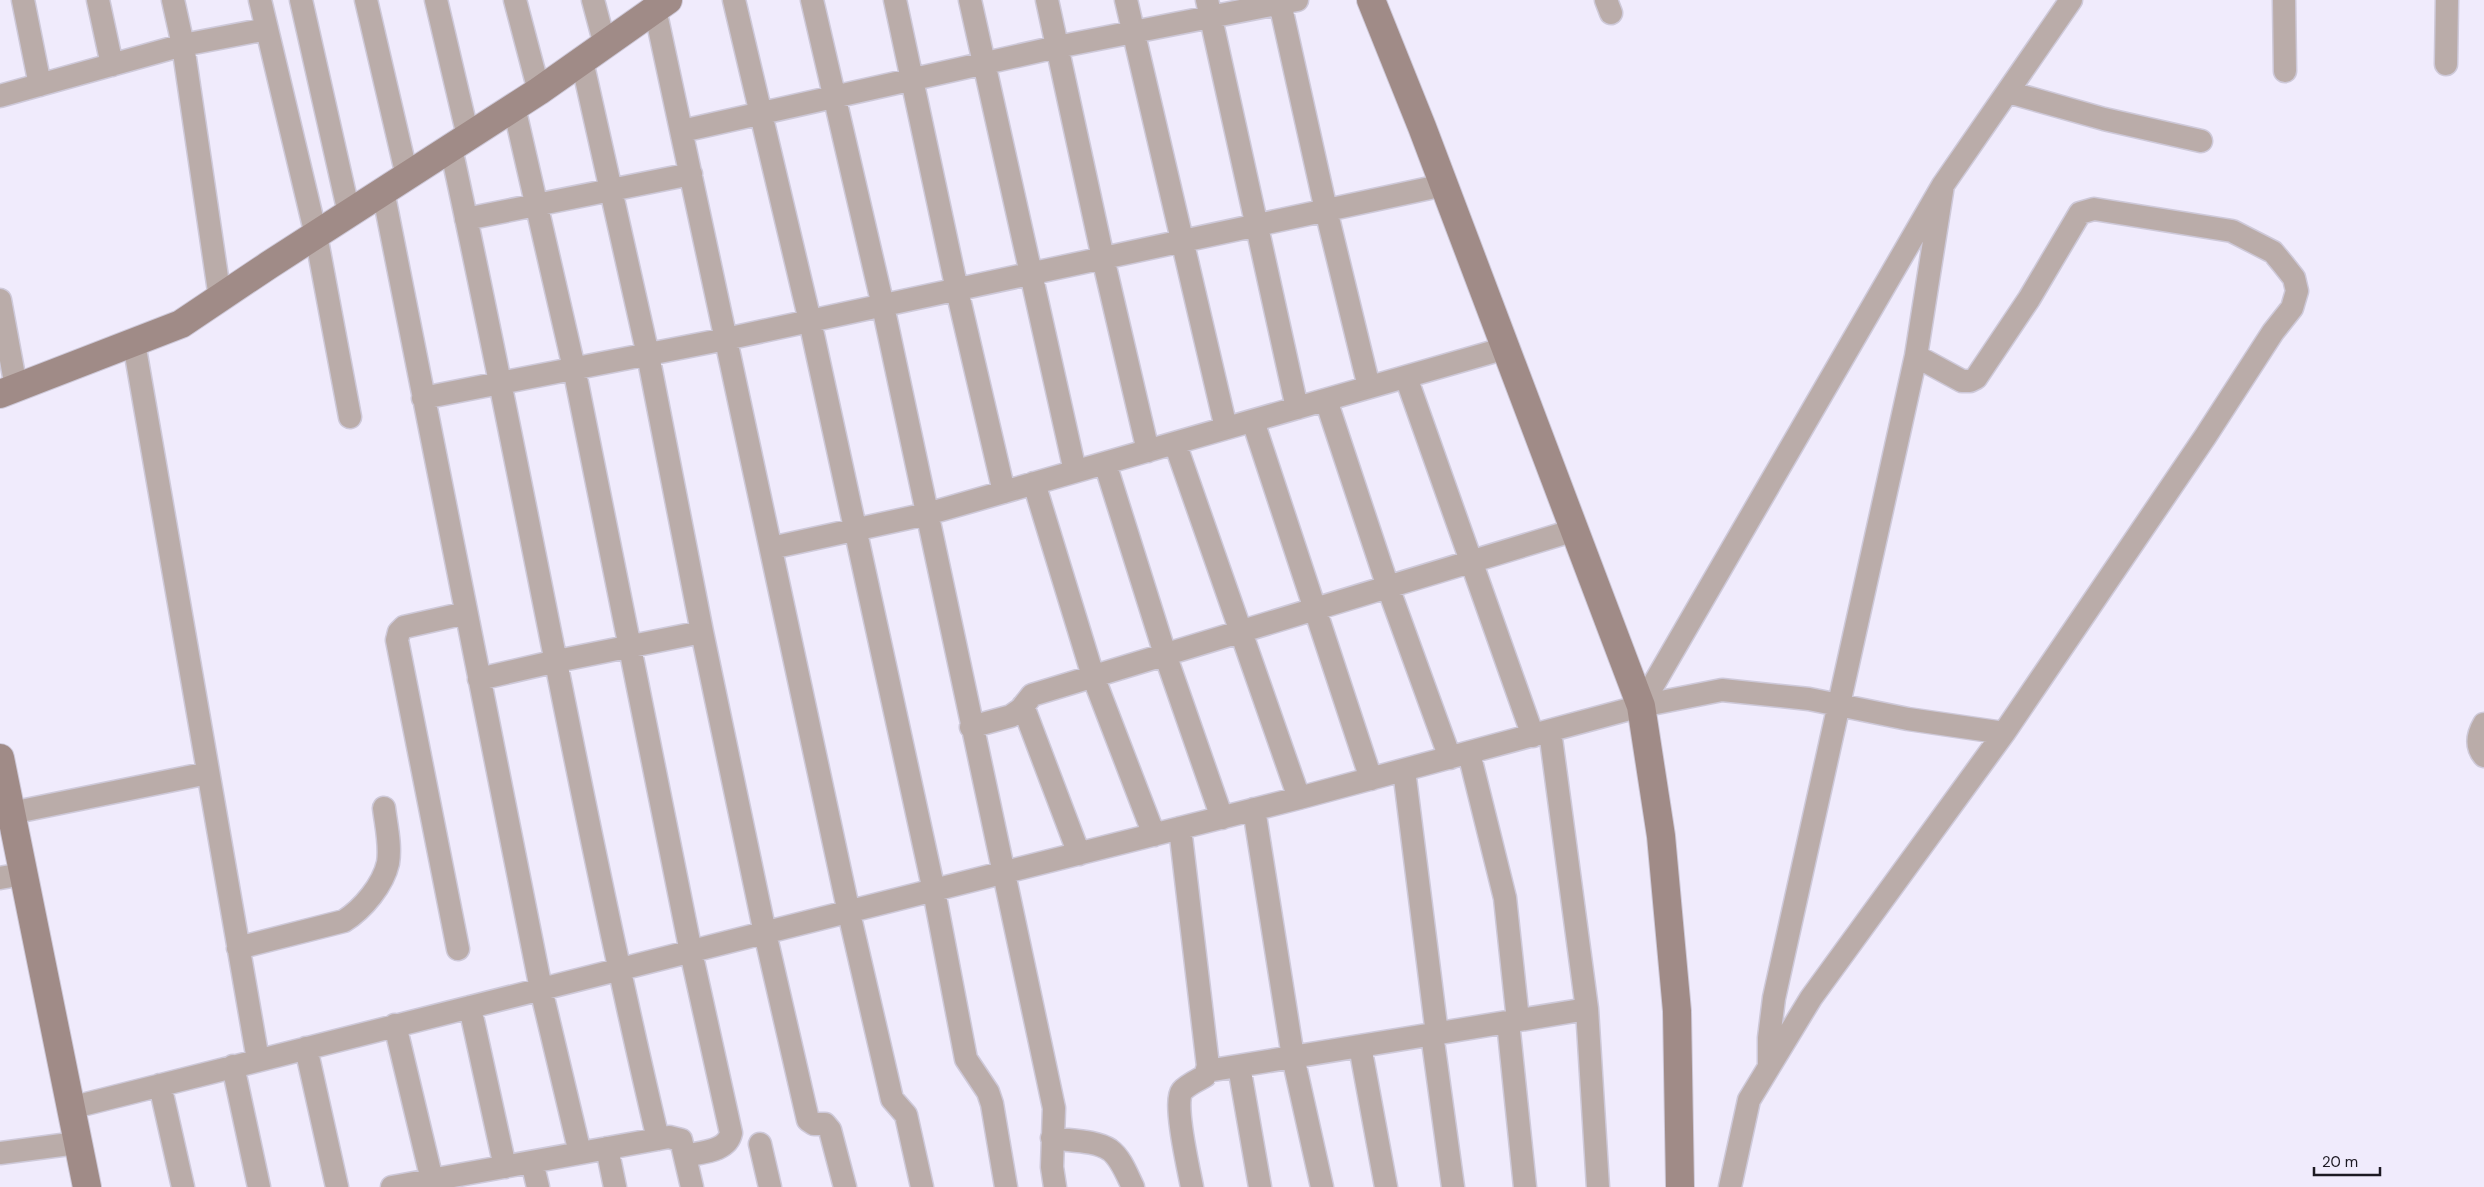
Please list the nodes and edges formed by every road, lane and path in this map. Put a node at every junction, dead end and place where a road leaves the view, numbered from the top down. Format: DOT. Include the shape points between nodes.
graph roads {
  1 [pos="22,0"];
  2 [pos="98,0"];
  3 [pos="174,0"];
  4 [pos="260,0"];
  5 [pos="301,0"];
  6 [pos="366,0"];
  7 [pos="436,0"];
  8 [pos="515,0"];
  9 [pos="593,0"];
  10 [pos="734,0"];
  11 [pos="812,0"];
  12 [pos="895,0"];
  13 [pos="970,0"];
  14 [pos="1047,0"];
  15 [pos="1126,0"];
  16 [pos="1371,0"];
  17 [pos="2071,0"];
  18 [pos="2284,0"];
  19 [pos="2447,0"];
  20 [pos="1289,2"];
  21 [pos="662,4"];
  22 [pos="1209,9"];
  23 [pos="267,29"];
  24 [pos="1134,34"];
  25 [pos="183,45"];
  26 [pos="604,45"];
  27 [pos="1058,47"];
  28 [pos="582,61"];
  29 [pos="985,62"];
  30 [pos="2446,64"];
  31 [pos="112,65"];
  32 [pos="2286,71"];
  33 [pos="912,79"];
  34 [pos="40,85"];
  35 [pos="539,91"];
  36 [pos="2008,92"];
  37 [pos="0,96"];
  38 [pos="834,96"];
  39 [pos="514,107"];
  40 [pos="761,115"];
  41 [pos="682,131"];
  42 [pos="2202,141"];
  43 [pos="459,142"];
  44 [pos="690,174"];
  45 [pos="407,176"];
  46 [pos="1444,185"];
  47 [pos="1943,185"];
  48 [pos="611,189"];
  49 [pos="383,191"];
  50 [pos="536,204"];
  51 [pos="1326,210"];
  52 [pos="349,213"];
  53 [pos="466,219"];
  54 [pos="1255,226"];
  55 [pos="316,234"];
  56 [pos="1181,241"];
  57 [pos="1103,258"];
  58 [pos="1033,274"];
  59 [pos="956,290"];
  60 [pos="220,298"];
  61 [pos="0,300"];
  62 [pos="883,306"];
  63 [pos="810,321"];
  64 [pos="726,339"];
  65 [pos="134,343"];
  66 [pos="1506,348"];
  67 [pos="648,355"];
  68 [pos="1916,356"];
  69 [pos="574,368"];
  70 [pos="1406,377"];
  71 [pos="502,382"];
  72 [pos="1369,387"];
  73 [pos="8,391"];
  74 [pos="423,398"];
  75 [pos="1326,400"];
  76 [pos="1297,408"];
  77 [pos="350,417"];
  78 [pos="1253,421"];
  79 [pos="1226,428"];
  80 [pos="1175,443"];
  81 [pos="1148,451"];
  82 [pos="1105,463"];
  83 [pos="1075,471"];
  84 [pos="1034,483"];
  85 [pos="1004,492"];
  86 [pos="927,514"];
  87 [pos="855,528"];
  88 [pos="1574,530"];
  89 [pos="771,548"];
  90 [pos="1470,562"];
  91 [pos="1388,587"];
  92 [pos="1314,609"];
  93 [pos="466,613"];
  94 [pos="702,632"];
  95 [pos="1242,632"];
  96 [pos="628,647"];
  97 [pos="1165,654"];
  98 [pos="557,661"];
  99 [pos="1093,676"];
  100 [pos="479,679"];
  101 [pos="1837,705"];
  102 [pos="1023,706"];
  103 [pos="1641,706"];
  104 [pos="2484,724"];
  105 [pos="972,727"];
  106 [pos="2004,733"];
  107 [pos="1541,734"];
  108 [pos="1460,755"];
  109 [pos="2484,756"];
  110 [pos="0,758"];
  111 [pos="1404,770"];
  112 [pos="208,773"];
  113 [pos="1371,779"];
  114 [pos="1299,798"];
  115 [pos="384,808"];
  116 [pos="1254,809"];
  117 [pos="11,813"];
  118 [pos="1222,818"];
  119 [pos="1180,828"];
  120 [pos="1154,835"];
  121 [pos="1079,854"];
  122 [pos="1003,873"];
  123 [pos="12,876"];
  124 [pos="934,891"];
  125 [pos="849,913"];
  126 [pos="765,934"];
  127 [pos="238,948"];
  128 [pos="458,949"];
  129 [pos="690,952"];
  130 [pos="618,970"];
  131 [pos="541,989"];
  132 [pos="470,1007"];
  133 [pos="1588,1009"];
  134 [pos="1513,1021"];
  135 [pos="395,1026"];
  136 [pos="1434,1034"];
  137 [pos="1360,1046"];
  138 [pos="306,1048"];
  139 [pos="1293,1057"];
  140 [pos="258,1060"];
  141 [pos="233,1066"];
  142 [pos="1239,1066"];
  143 [pos="1769,1067"];
  144 [pos="1207,1071"];
  145 [pos="160,1085"];
  146 [pos="70,1108"];
  147 [pos="1052,1138"];
  148 [pos="658,1139"];
  149 [pos="77,1143"];
  150 [pos="760,1144"];
  151 [pos="606,1148"];
  152 [pos="0,1153"];
  153 [pos="580,1153"];
  154 [pos="685,1156"];
  155 [pos="532,1162"];
  156 [pos="505,1167"];
  157 [pos="432,1180"];
  158 [pos="474,1180"];
  159 [pos="404,1186"];
  160 [pos="87,1187"];
  161 [pos="183,1187"];
  162 [pos="260,1187"];
  163 [pos="337,1187"];
  164 [pos="538,1187"];
  165 [pos="615,1187"];
  166 [pos="692,1187"];
  167 [pos="770,1187"];
  168 [pos="844,1187"];
  169 [pos="922,1187"];
  170 [pos="1006,1187"];
  171 [pos="1055,1187"];
  172 [pos="1133,1187"];
  173 [pos="1192,1187"];
  174 [pos="1260,1187"];
  175 [pos="1322,1187"];
  176 [pos="1386,1187"];
  177 [pos="1453,1187"];
  178 [pos="1525,1187"];
  179 [pos="1598,1187"];
  180 [pos="1680,1187"];
  181 [pos="1730,1187"];
  1 -- 34 [label="street"];
  2 -- 31 [label="street"];
  3 -- 25 [label="street"];
  4 -- 23 [label="street"];
  5 -- 52 [label="street"];
  6 -- 45 [label="street"];
  7 -- 43 [label="street"];
  8 -- 35 [label="street"];
  9 -- 26 [label="street"];
  10 -- 40 [label="street"];
  11 -- 38 [label="street"];
  12 -- 33 [label="street"];
  13 -- 29 [label="street"];
  14 -- 27 [label="street"];
  15 -- 24 [label="street"];
  16 -- 46 [label="street"];
  17 -- 36 [label="street"];
  18 -- 32 [label="street"];
  19 -- 30 [label="street"];
  20 -- 22 [label="street"];
  20 -- 51 [label="street"];
  21 -- 26 [label="street"];
  21 -- 41 [label="street"];
  22 -- 24 [label="street"];
  22 -- 54 [label="street"];
  23 -- 25 [label="street"];
  23 -- 55 [label="street"];
  24 -- 27 [label="street"];
  24 -- 56 [label="street"];
  25 -- 31 [label="street"];
  25 -- 60 [label="street"];
  26 -- 28 [label="street"];
  27 -- 29 [label="street"];
  27 -- 57 [label="street"];
  28 -- 35 [label="street"];
  28 -- 48 [label="street"];
  29 -- 33 [label="street"];
  29 -- 58 [label="street"];
  31 -- 34 [label="street"];
  33 -- 38 [label="street"];
  33 -- 59 [label="street"];
  34 -- 37 [label="street"];
  35 -- 39 [label="street"];
  36 -- 42 [label="street" via="2104,119"];
  36 -- 47 [label="street"];
  38 -- 40 [label="street"];
  38 -- 62 [label="street"];
  39 -- 43 [label="street"];
  39 -- 50 [label="street"];
  40 -- 41 [label="street"];
  40 -- 63 [label="street"];
  41 -- 44 [label="street"];
  43 -- 45 [label="street"];
  43 -- 53 [label="street"];
  44 -- 48 [label="street"];
  44 -- 64 [label="street"];
  45 -- 49 [label="street"];
  46 -- 51 [label="street"];
  46 -- 66 [label="street"];
  47 -- 68 [label="street"];
  47 -- 103 [label="street"];
  48 -- 50 [label="street"];
  48 -- 67 [label="street"];
  49 -- 52 [label="street"];
  49 -- 74 [label="street"];
  50 -- 53 [label="street"];
  50 -- 69 [label="street"];
  51 -- 54 [label="street"];
  51 -- 72 [label="street"];
  52 -- 55 [label="street"];
  53 -- 71 [label="street"];
  54 -- 56 [label="street"];
  54 -- 76 [label="street"];
  55 -- 60 [label="street"];
  55 -- 77 [label="street"];
  56 -- 57 [label="street"];
  56 -- 79 [label="street"];
  57 -- 58 [label="street"];
  57 -- 81 [label="street"];
  58 -- 59 [label="street"];
  58 -- 83 [label="street"];
  59 -- 62 [label="street"];
  59 -- 85 [label="street"];
  60 -- 65 [label="street" via="181,324"];
  61 -- 73 [label="street"];
  62 -- 63 [label="street"];
  62 -- 86 [label="street"];
  63 -- 64 [label="street"];
  63 -- 87 [label="street"];
  64 -- 67 [label="street"];
  64 -- 89 [label="street"];
  65 -- 73 [label="street"];
  65 -- 112 [label="street"];
  66 -- 70 [label="street"];
  66 -- 88 [label="street"];
  67 -- 69 [label="street"];
  67 -- 94 [label="street"];
  68 -- 101 [label="street"];
  68 -- 106 [label="street" via="1962,381 1976,378 2029,299 2080,213 2085,210 2232,231 2273,252 2294,278 2297,291 2292,308 2272,332 2205,437"];
  69 -- 71 [label="street"];
  69 -- 96 [label="street"];
  70 -- 72 [label="street"];
  70 -- 90 [label="street"];
  71 -- 74 [label="street"];
  71 -- 98 [label="street"];
  72 -- 75 [label="street"];
  74 -- 93 [label="street"];
  75 -- 76 [label="street"];
  75 -- 91 [label="street"];
  76 -- 78 [label="street"];
  78 -- 79 [label="street"];
  78 -- 92 [label="street"];
  79 -- 80 [label="street"];
  80 -- 81 [label="street"];
  80 -- 95 [label="street"];
  81 -- 82 [label="street"];
  82 -- 83 [label="street"];
  82 -- 97 [label="street"];
  83 -- 84 [label="street"];
  84 -- 85 [label="street"];
  84 -- 99 [label="street"];
  85 -- 86 [label="street"];
  86 -- 87 [label="street"];
  86 -- 105 [label="street"];
  87 -- 89 [label="street"];
  87 -- 124 [label="street"];
  88 -- 90 [label="street"];
  88 -- 103 [label="street"];
  89 -- 125 [label="street"];
  90 -- 91 [label="street"];
  90 -- 107 [label="street"];
  91 -- 92 [label="street"];
  91 -- 108 [label="street"];
  92 -- 95 [label="street"];
  92 -- 113 [label="street"];
  93 -- 100 [label="street"];
  93 -- 128 [label="street" via="404,627 397,640"];
  94 -- 96 [label="street"];
  94 -- 126 [label="street"];
  95 -- 97 [label="street"];
  95 -- 114 [label="street"];
  96 -- 98 [label="street"];
  96 -- 129 [label="street"];
  97 -- 99 [label="street"];
  97 -- 118 [label="street"];
  98 -- 100 [label="street"];
  98 -- 130 [label="street"];
  99 -- 102 [label="street" via="1032,695"];
  99 -- 120 [label="street"];
  100 -- 131 [label="street"];
  101 -- 103 [label="street" via="1722,690"];
  101 -- 106 [label="street"];
  101 -- 143 [label="street" via="1774,998"];
  102 -- 105 [label="street" via="1011,716"];
  102 -- 121 [label="street"];
  103 -- 107 [label="street"];
  103 -- 180 [label="street" via="1661,836 1677,1011"];
  104 -- 109 [label="street" via="2478,741"];
  105 -- 122 [label="street"];
  106 -- 143 [label="street" via="1811,998"];
  107 -- 108 [label="street"];
  107 -- 133 [label="street"];
  108 -- 111 [label="street"];
  108 -- 134 [label="street" via="1506,898"];
  110 -- 117 [label="street"];
  111 -- 113 [label="street"];
  111 -- 136 [label="street"];
  112 -- 117 [label="street"];
  112 -- 127 [label="street"];
  113 -- 114 [label="street"];
  114 -- 116 [label="street"];
  115 -- 127 [label="street" via="388,862 384,874 355,914 344,921"];
  116 -- 118 [label="street"];
  116 -- 139 [label="street"];
  117 -- 123 [label="street"];
  118 -- 119 [label="street"];
  119 -- 120 [label="street"];
  119 -- 144 [label="street"];
  120 -- 121 [label="street"];
  121 -- 122 [label="street"];
  122 -- 124 [label="street"];
  122 -- 147 [label="street" via="1054,1108"];
  123 -- 146 [label="street"];
  124 -- 125 [label="street"];
  124 -- 170 [label="street" via="966,1059 988,1092 992,1104"];
  125 -- 126 [label="street"];
  125 -- 169 [label="street" via="892,1099 906,1115"];
  126 -- 129 [label="street"];
  126 -- 168 [label="street" via="808,1120 814,1124 825,1124 830,1130"];
  127 -- 140 [label="street"];
  129 -- 130 [label="street"];
  129 -- 154 [label="street" via="731,1133 725,1146"];
  130 -- 131 [label="street"];
  130 -- 148 [label="street"];
  131 -- 132 [label="street"];
  131 -- 153 [label="street"];
  132 -- 135 [label="street"];
  132 -- 156 [label="street"];
  133 -- 134 [label="street"];
  133 -- 179 [label="street"];
  134 -- 136 [label="street"];
  134 -- 178 [label="street"];
  135 -- 138 [label="street"];
  135 -- 157 [label="street"];
  136 -- 137 [label="street"];
  136 -- 177 [label="street"];
  137 -- 139 [label="street"];
  137 -- 176 [label="street"];
  138 -- 140 [label="street"];
  138 -- 163 [label="street"];
  139 -- 142 [label="street"];
  139 -- 175 [label="street"];
  140 -- 141 [label="street"];
  141 -- 145 [label="street"];
  141 -- 162 [label="street"];
  142 -- 144 [label="street"];
  142 -- 174 [label="street"];
  143 -- 181 [label="street" via="1749,1100"];
  144 -- 173 [label="street" via="1179,1095"];
  145 -- 146 [label="street"];
  145 -- 161 [label="street"];
  146 -- 149 [label="street"];
  147 -- 171 [label="street"];
  147 -- 172 [label="street" via="1100,1145 1111,1150"];
  148 -- 151 [label="street"];
  148 -- 154 [label="street" via="676,1137 681,1140"];
  149 -- 152 [label="street"];
  149 -- 160 [label="street"];
  150 -- 167 [label="street"];
  151 -- 153 [label="street"];
  151 -- 165 [label="street"];
  153 -- 155 [label="street"];
  154 -- 166 [label="street"];
  155 -- 156 [label="street"];
  155 -- 164 [label="street"];
  156 -- 158 [label="street"];
  157 -- 158 [label="street"];
  157 -- 159 [label="street"];
}
